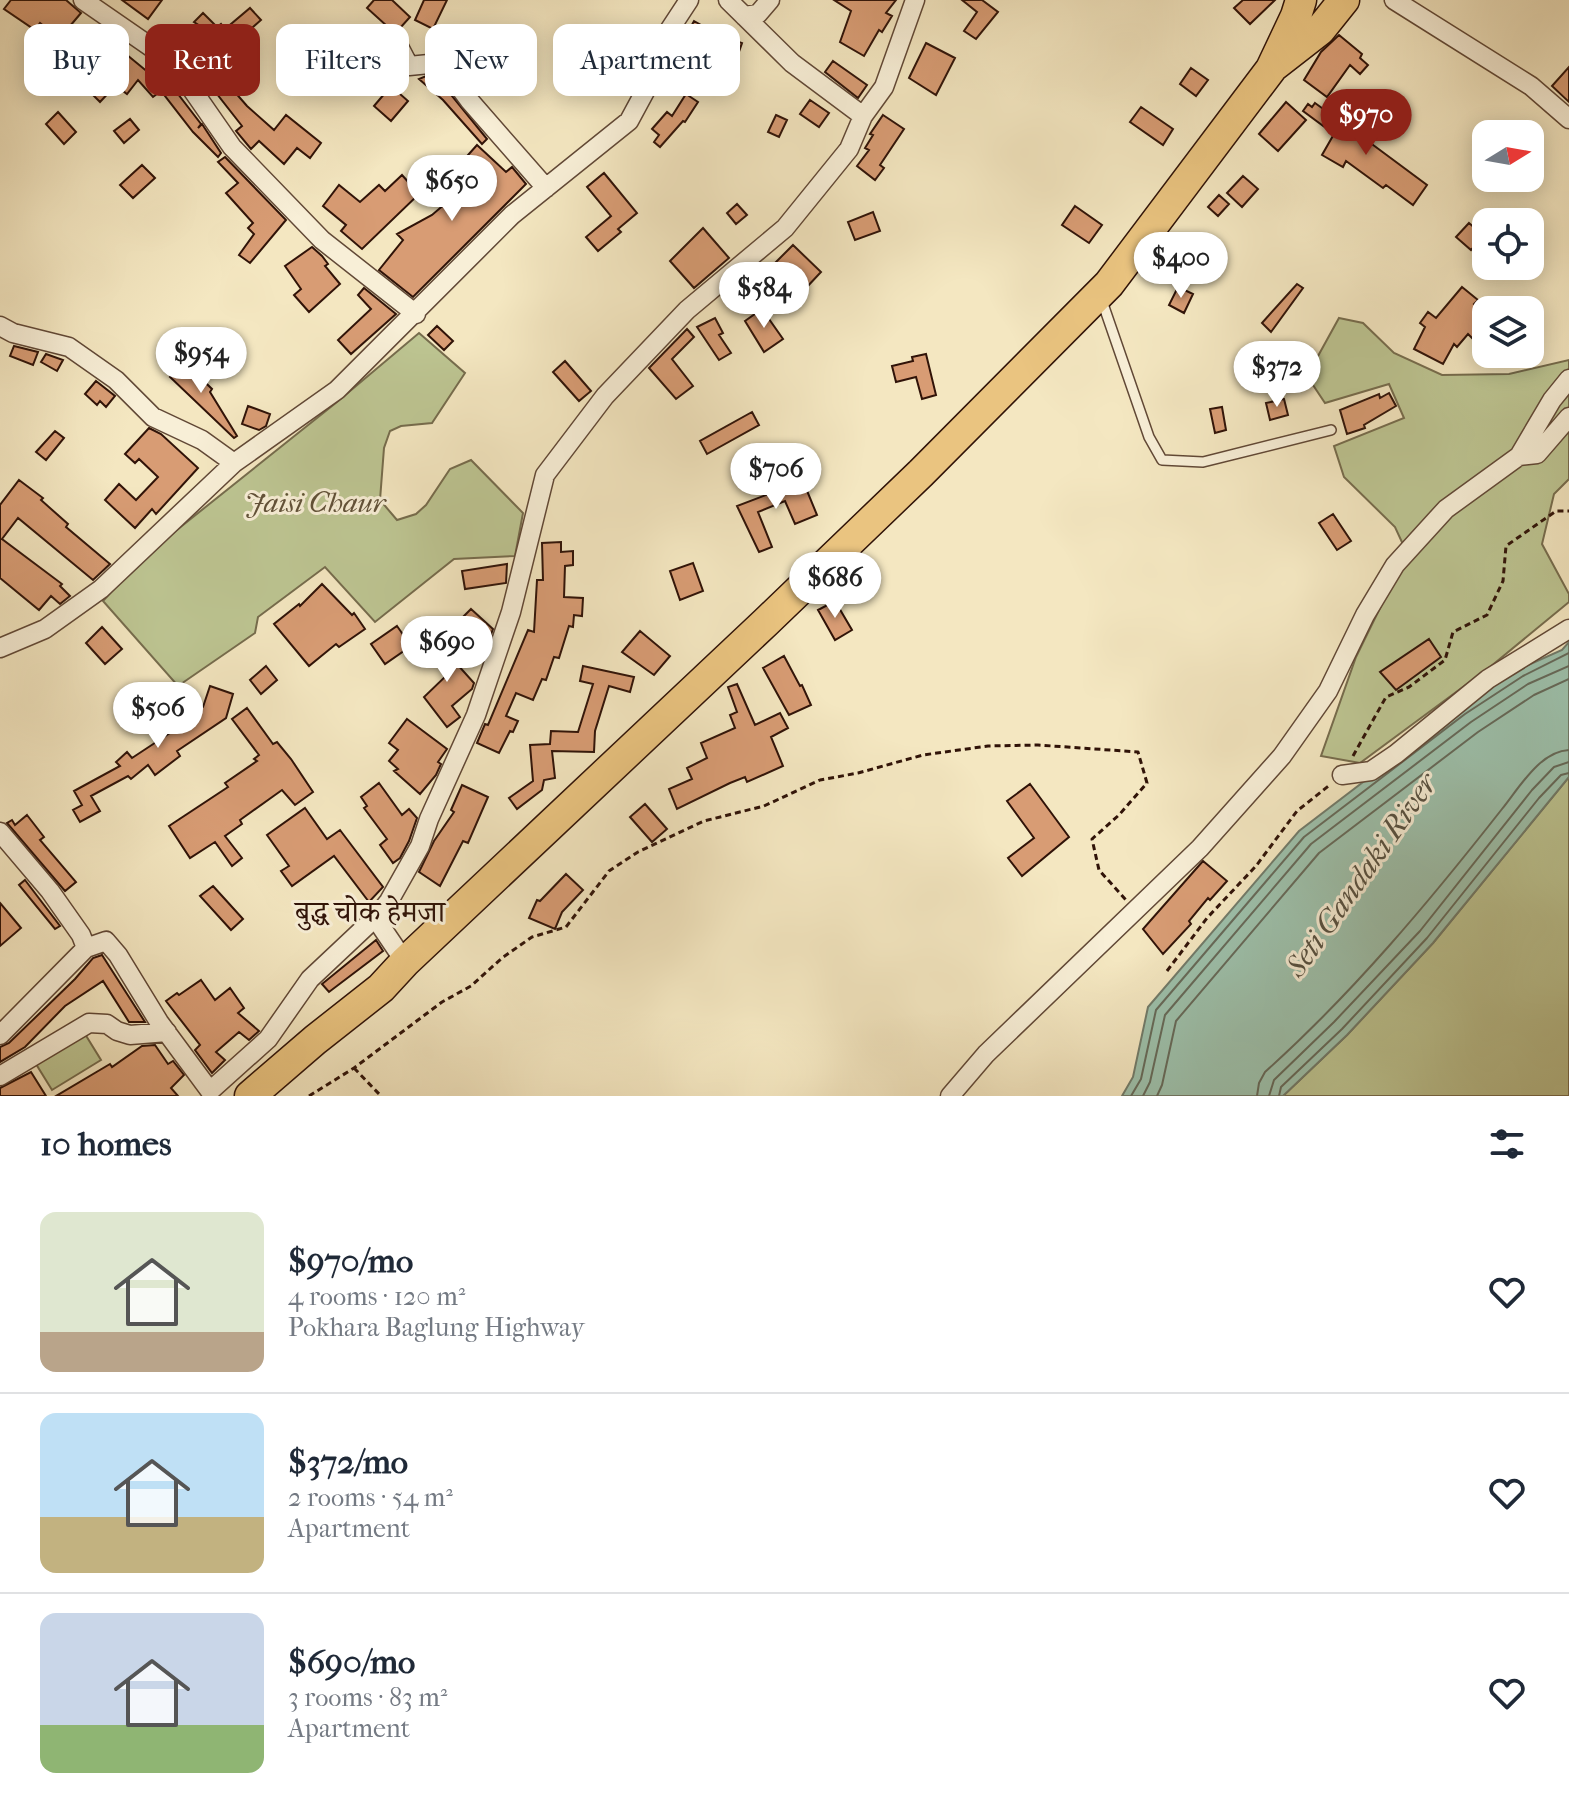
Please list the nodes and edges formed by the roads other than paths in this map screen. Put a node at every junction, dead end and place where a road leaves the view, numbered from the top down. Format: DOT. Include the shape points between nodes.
graph roads {
  1 [pos="83,0"];
  2 [pos="689,0"];
  3 [pos="728,0"];
  4 [pos="770,0"];
  5 [pos="915,0"];
  6 [pos="1301,0"];
  7 [pos="1344,0"];
  8 [pos="1394,0"];
  9 [pos="744,16"];
  10 [pos="409,66"];
  11 [pos="1271,69"];
  12 [pos="863,116"];
  13 [pos="1569,119"];
  14 [pos="546,188"];
  15 [pos="1100,294"];
  16 [pos="416,314"];
  17 [pos="0,326"];
  18 [pos="1569,379"];
  19 [pos="1569,417"];
  20 [pos="1331,430"];
  21 [pos="1519,456"];
  22 [pos="234,463"];
  23 [pos="1569,629"];
  24 [pos="0,648"];
  25 [pos="1342,775"];
  26 [pos="0,832"];
  27 [pos="377,916"];
  28 [pos="86,948"];
  29 [pos="405,962"];
  30 [pos="167,1032"];
  31 [pos="0,1035"];
  32 [pos="0,1076"];
  33 [pos="208,1093"];
  34 [pos="250,1096"];
  35 [pos="950,1096"];
  1 -- 16 [label="street" via="161,54 232,147 322,240"];
  2 -- 14 [label="street" via="668,32 656,71 629,121"];
  3 -- 9 [label="street"];
  4 -- 9 [label="street" via="758,14"];
  5 -- 12 [label="street" via="884,87"];
  6 -- 11 [label="highway"];
  7 -- 11 [label="highway" via="1320,30"];
  8 -- 13 [label="street" via="1531,86"];
  9 -- 12 [label="street" via="792,63"];
  10 -- 14 [label="street" via="429,64 452,77"];
  11 -- 15 [label="highway"];
  12 -- 27 [label="street" via="849,149 785,228 687,310 605,396 545,475 511,612 476,715 420,846"];
  14 -- 16 [label="street" via="512,215"];
  15 -- 20 [label="lane" via="1149,437 1162,460 1203,462"];
  15 -- 29 [label="highway" via="766,622"];
  16 -- 22 [label="street" via="337,390"];
  17 -- 22 [label="street" via="69,347 116,380 153,417 202,440"];
  18 -- 21 [label="street"];
  19 -- 21 [label="street" via="1537,454"];
  21 -- 35 [label="street" via="1446,509 1395,565 1328,691 1282,756 1200,848 986,1054"];
  22 -- 24 [label="street" via="101,589 45,629"];
  23 -- 25 [label="street" via="1488,679 1371,771"];
  26 -- 28 [label="street" via="50,891"];
  27 -- 29 [label="street"];
  27 -- 33 [label="street" via="310,979 268,1039"];
  28 -- 30 [label="street" via="106,941"];
  28 -- 31 [label="street"];
  29 -- 34 [label="highway"];
  30 -- 32 [label="street" via="130,1035 107,1024 89,1023"];
  30 -- 33 [label="street"];
}
